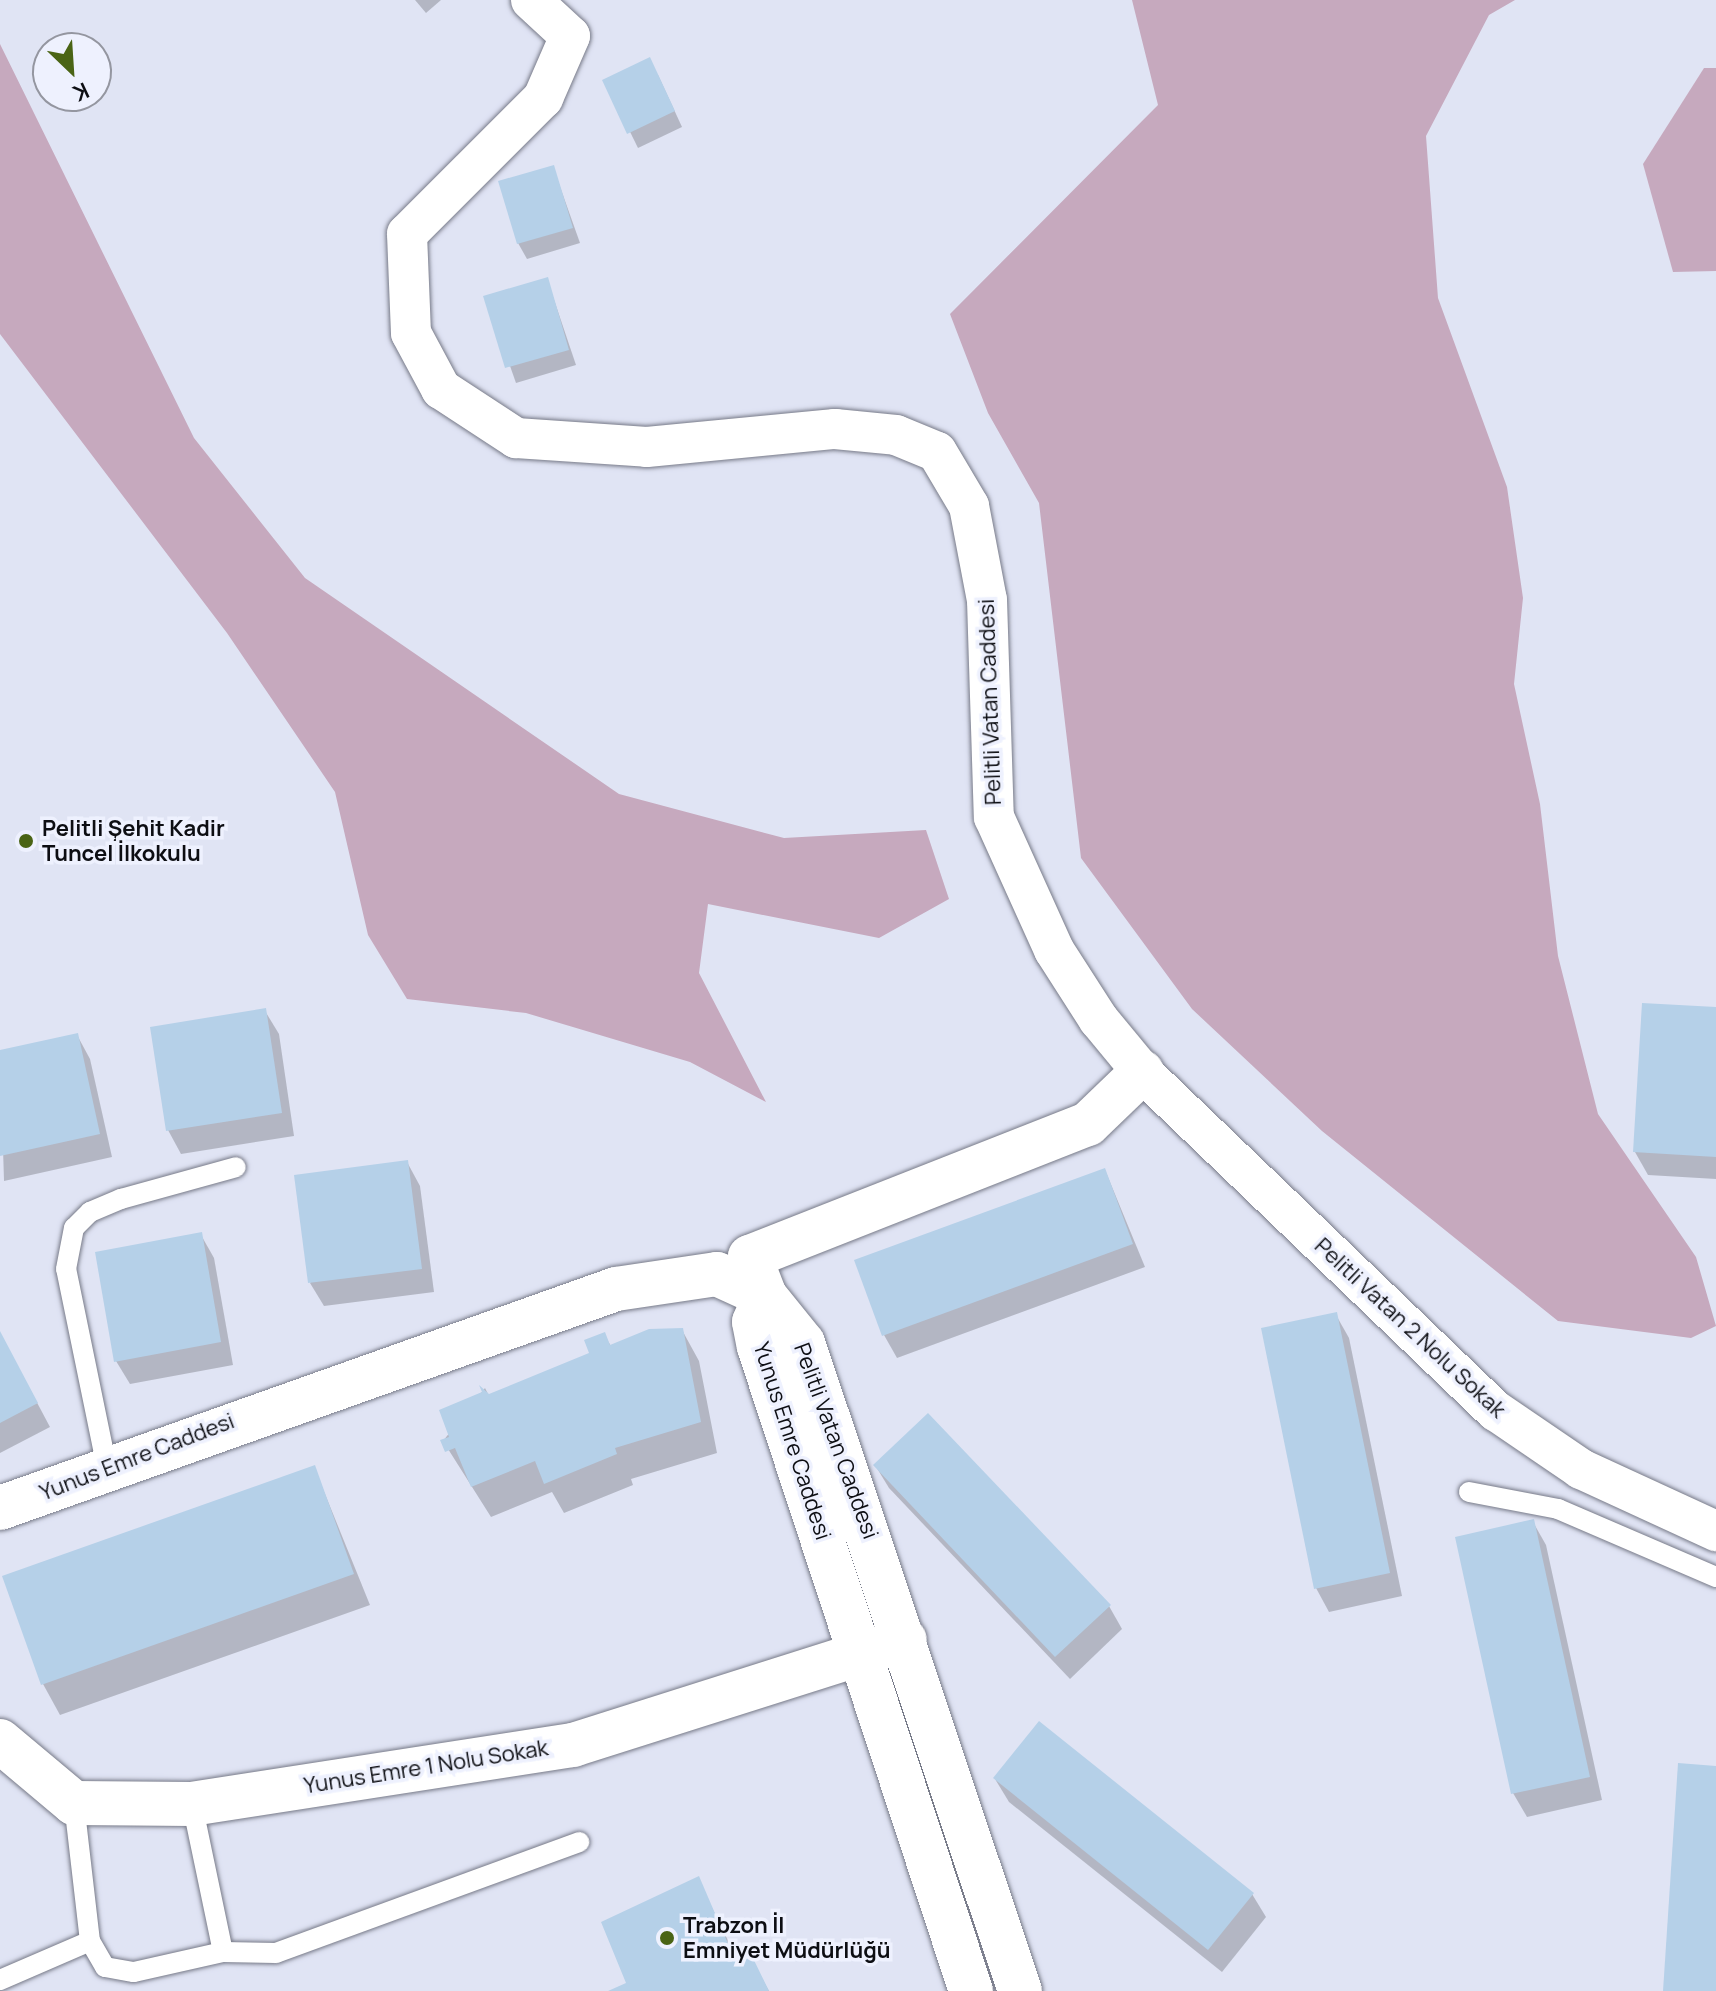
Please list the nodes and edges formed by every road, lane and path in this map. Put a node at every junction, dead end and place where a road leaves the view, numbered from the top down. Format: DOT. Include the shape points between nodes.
graph roads {
  1 [pos="531,0"];
  2 [pos="1142,1072"];
  3 [pos="236,1167"];
  4 [pos="765,1296"];
  5 [pos="107,1468"];
  6 [pos="1469,1492"];
  7 [pos="0,1508"];
  8 [pos="1716,1531"];
  9 [pos="1716,1577"];
  10 [pos="905,1640"];
  11 [pos="863,1653"];
  12 [pos="0,1741"];
  13 [pos="74,1803"];
  14 [pos="192,1804"];
  15 [pos="579,1842"];
  16 [pos="90,1941"];
  17 [pos="223,1952"];
  18 [pos="0,1980"];
  19 [pos="971,1991"];
  20 [pos="1020,1991"];
  1 -- 2 [label="street, Pelitli Vatan Caddesi" via="570,36 543,98 407,234 411,333 441,389 516,438 647,447 835,429 896,435 937,452 969,506 985,587 994,817 1054,950"];
  2 -- 4 [label="street, Pelitli Vatan Caddesi" via="1088,1124 750,1257"];
  2 -- 8 [label="street, Pelitli Vatan 2 Nolu Sokak" via="1496,1411 1581,1469"];
  3 -- 5 [label="lane" via="121,1199 90,1212 74,1228 66,1269"];
  4 -- 5 [label="street, Yunus Emre Caddesi" via="717,1274 616,1289"];
  4 -- 10 [label="street, Pelitli Vatan Caddesi" via="803,1343"];
  4 -- 11 [label="street, Yunus Emre Caddesi" via="754,1322 759,1347"];
  5 -- 7 [label="street, Yunus Emre Caddesi"];
  6 -- 9 [label="lane" via="1558,1509"];
  10 -- 11 [label="street, Yunus Emre 1 Nolu Sokak"];
  10 -- 20 [label="street, Pelitli Vatan Caddesi"];
  11 -- 14 [label="street, Yunus Emre 1 Nolu Sokak" via="573,1745"];
  11 -- 19 [label="street, Yunus Emre Caddesi"];
  12 -- 13 [label="street"];
  13 -- 14 [label="street, Yunus Emre 1 Nolu Sokak"];
  13 -- 16 [label="lane"];
  14 -- 17 [label="lane"];
  15 -- 17 [label="lane" via="276,1953"];
  16 -- 17 [label="lane" via="105,1967 134,1972"];
  16 -- 18 [label="lane"];
}
